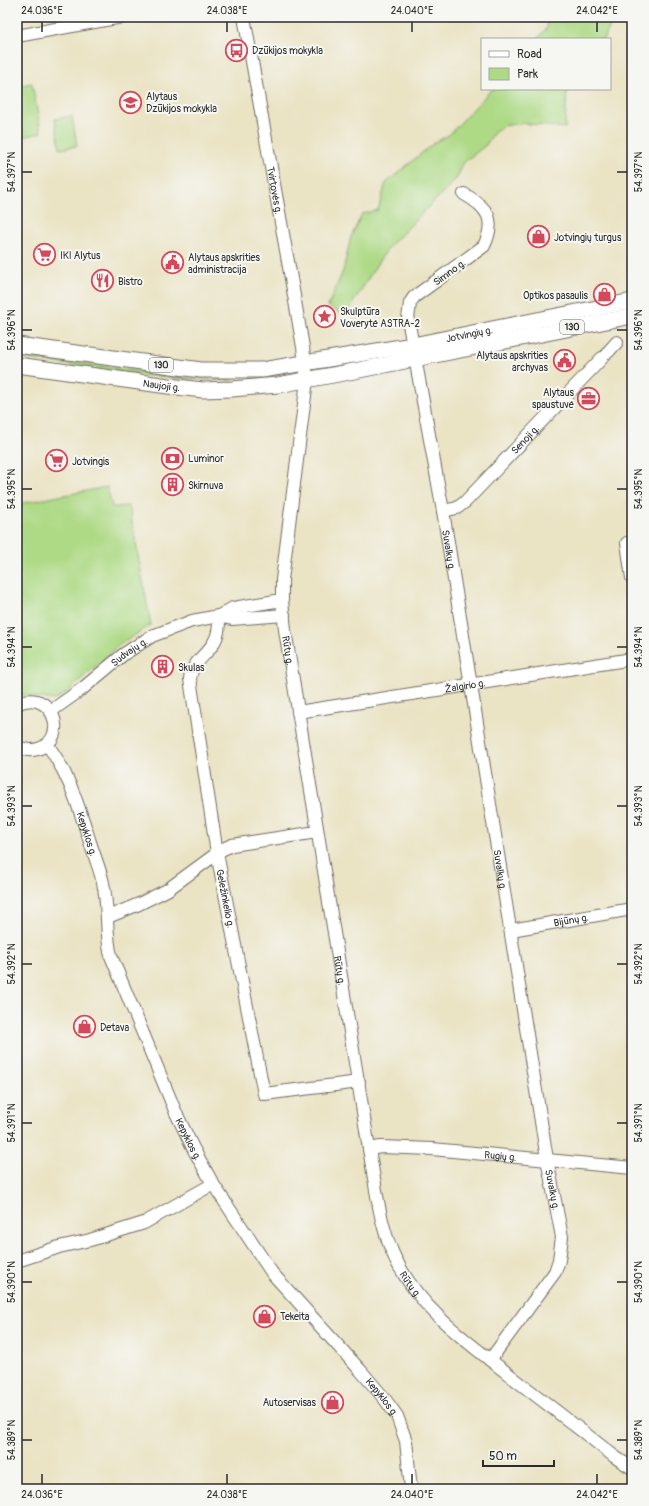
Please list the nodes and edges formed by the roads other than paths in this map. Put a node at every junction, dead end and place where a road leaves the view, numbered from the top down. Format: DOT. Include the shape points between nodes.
graph roads {
  1 [pos="122,17"];
  2 [pos="244,17"];
  3 [pos="17,36"];
  4 [pos="464,194"];
  5 [pos="632,301"];
  6 [pos="632,316"];
  7 [pos="17,345"];
  8 [pos="412,345"];
  9 [pos="609,351"];
  10 [pos="416,359"];
  11 [pos="305,363"];
  12 [pos="17,365"];
  13 [pos="307,380"];
  14 [pos="443,511"];
  15 [pos="627,543"];
  16 [pos="632,578"];
  17 [pos="282,600"];
  18 [pos="284,615"];
  19 [pos="219,616"];
  20 [pos="632,659"];
  21 [pos="470,685"];
  22 [pos="17,704"];
  23 [pos="51,711"];
  24 [pos="298,712"];
  25 [pos="47,744"];
  26 [pos="17,746"];
  27 [pos="317,832"];
  28 [pos="217,853"];
  29 [pos="632,909"];
  30 [pos="108,917"];
  31 [pos="511,930"];
  32 [pos="359,1082"];
  33 [pos="369,1149"];
  34 [pos="547,1159"];
  35 [pos="632,1168"];
  36 [pos="213,1184"];
  37 [pos="17,1261"];
  38 [pos="490,1360"];
  39 [pos="632,1468"];
  40 [pos="411,1489"];
  1 -- 3 [label="street"];
  2 -- 11 [label="street, Tvirtovės g."];
  4 -- 8 [label="street, Simno g." via="486,210 489,228 487,239 484,246 414,297 410,303 408,319"];
  5 -- 8 [label="main road, Jotvingių g."];
  6 -- 10 [label="main road, Jotvingių g. / 130"];
  7 -- 11 [label="main road, Naujoji g. / 130" via="201,370 262,370"];
  8 -- 10 [label="street, Simno g."];
  8 -- 11 [label="main road, Jotvingių g."];
  9 -- 14 [label="street, Senoji g." via="465,502 457,508"];
  10 -- 13 [label="main road, Jotvingių g. / 130"];
  10 -- 14 [label="street, Suvalkų g."];
  11 -- 13 [label="street, Rūtų g."];
  12 -- 13 [label="main road, Naujoji g. / 130" via="203,390 261,387"];
  13 -- 17 [label="street, Rūtų g." via="284,557"];
  14 -- 21 [label="street, Suvalkų g."];
  15 -- 16 [label="street"];
  17 -- 18 [label="street, Rūtų g."];
  17 -- 19 [label="street, Sudvajų g." via="233,608"];
  18 -- 19 [label="street, Sudvajų g." via="232,619"];
  18 -- 24 [label="street, Rūtų g."];
  19 -- 23 [label="street, Sudvajų g." via="176,626 137,644"];
  19 -- 28 [label="street, Geležinkelio g." via="217,636 193,667 190,679"];
  20 -- 21 [label="street, Žalgirio g."];
  21 -- 24 [label="street, Žalgirio g."];
  21 -- 31 [label="street, Suvalkų g."];
  22 -- 23 [label="street" via="35,701 47,706"];
  23 -- 25 [label="street" via="56,725 52,739"];
  24 -- 27 [label="street, Rūtų g."];
  25 -- 26 [label="street" via="34,750"];
  25 -- 30 [label="street, Kepyklos g." via="71,784 103,883"];
  27 -- 28 [label="street" via="232,845"];
  27 -- 32 [label="street, Rūtų g."];
  28 -- 30 [label="street" via="167,890"];
  28 -- 32 [label="street, Geležinkelio g." via="264,1094"];
  29 -- 31 [label="street, Bijūnų g."];
  30 -- 36 [label="street, Kepyklos g." via="107,940 111,956 176,1112"];
  31 -- 34 [label="street, Suvalkų g."];
  32 -- 33 [label="street, Rūtų g."];
  33 -- 34 [label="street, Rugių g." via="432,1149"];
  33 -- 38 [label="street, Rūtų g." via="385,1228 392,1251 404,1275 435,1313"];
  34 -- 35 [label="street, Rugių g."];
  34 -- 38 [label="street, Suvalkų g." via="562,1237 559,1260 555,1272"];
  36 -- 37 [label="street" via="144,1223"];
  36 -- 40 [label="street, Kepyklos g." via="272,1273 361,1371 397,1416 406,1441"];
  38 -- 39 [label="street, Rūtų g."];
}
